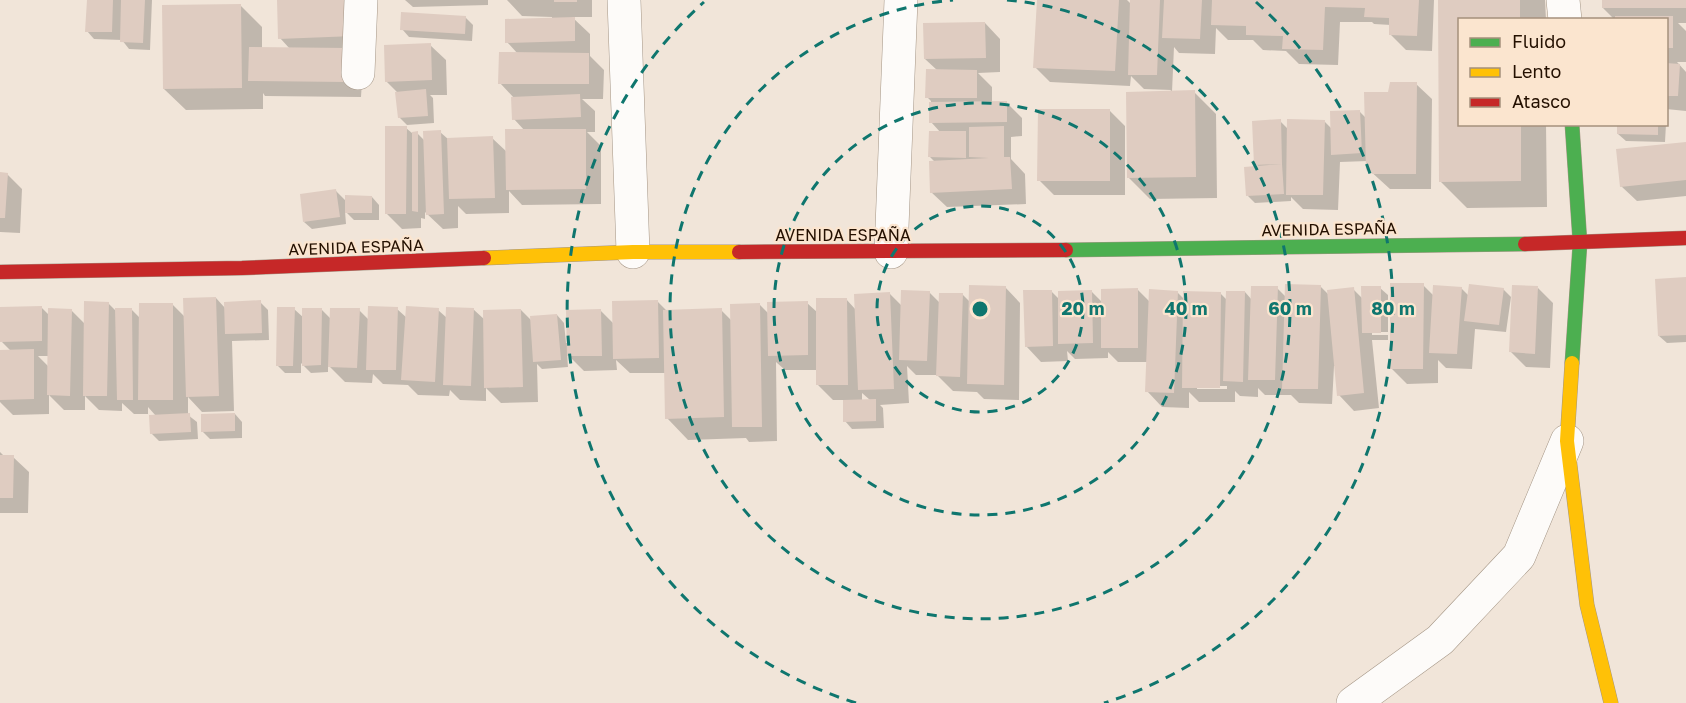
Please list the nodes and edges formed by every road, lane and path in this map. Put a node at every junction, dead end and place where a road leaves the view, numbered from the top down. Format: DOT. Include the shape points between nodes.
graph roads {
  1 [pos="361,0"];
  2 [pos="624,0"];
  3 [pos="901,0"];
  4 [pos="1563,0"];
  5 [pos="1564,18"];
  6 [pos="358,74"];
  7 [pos="1572,126"];
  8 [pos="1686,238"];
  9 [pos="1580,243"];
  10 [pos="633,252"];
  11 [pos="891,252"];
  12 [pos="0,272"];
  13 [pos="1567,441"];
  14 [pos="1353,703"];
  15 [pos="1611,703"];
  1 -- 6 [label="street"];
  2 -- 10 [label="street"];
  3 -- 11 [label="street"];
  4 -- 5 [label="street"];
  7 -- 9 [label="street"];
  8 -- 9 [label="street, AVENIDA ESPAÑA"];
  9 -- 11 [label="street, AVENIDA ESPAÑA"];
  9 -- 13 [label="street"];
  10 -- 11 [label="street, AVENIDA ESPAÑA"];
  10 -- 12 [label="street, AVENIDA ESPAÑA" via="242,268"];
  13 -- 14 [label="street" via="1519,556 1440,640"];
  13 -- 15 [label="street" via="1587,605"];
}
